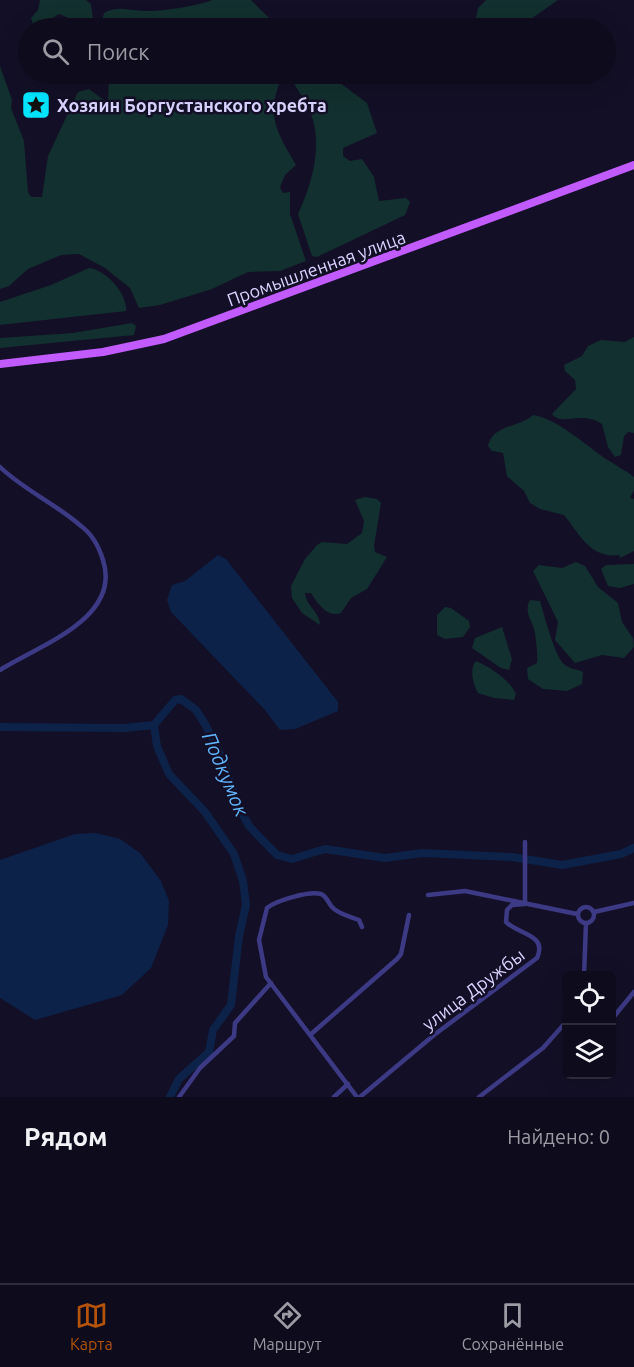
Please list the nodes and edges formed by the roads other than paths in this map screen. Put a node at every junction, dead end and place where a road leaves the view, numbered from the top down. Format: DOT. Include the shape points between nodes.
graph roads {
  1 [pos="634,165"];
  2 [pos="0,364"];
  3 [pos="0,467"];
  4 [pos="0,670"];
  5 [pos="525,842"];
  6 [pos="428,895"];
  7 [pos="634,903"];
  8 [pos="525,904"];
  9 [pos="594,912"];
  10 [pos="577,914"];
  11 [pos="409,915"];
  12 [pos="586,923"];
  13 [pos="362,927"];
  14 [pos="584,971"];
  15 [pos="271,983"];
  16 [pos="634,992"];
  17 [pos="616,1014"];
  18 [pos="564,1025"];
  19 [pos="310,1035"];
  20 [pos="348,1084"];
  21 [pos="179,1097"];
  22 [pos="334,1097"];
  23 [pos="359,1097"];
  24 [pos="479,1097"];
  1 -- 2 [label="main road, Промышленная улица" via="164,339 103,352"];
  3 -- 4 [label="street" via="88,532 101,552 105,573 102,594 90,614 71,630"];
  5 -- 8 [label="street"];
  6 -- 8 [label="street" via="465,891"];
  7 -- 9 [label="street"];
  8 -- 10 [label="street"];
  8 -- 23 [label="street, улица Дружбы" via="507,910 506,922 532,936 538,947 537,958"];
  9 -- 10 [label="street" via="585,907"];
  9 -- 12 [label="street" via="593,920"];
  10 -- 12 [label="street"];
  11 -- 19 [label="street" via="397,959"];
  12 -- 14 [label="street"];
  13 -- 15 [label="street" via="359,920 337,911 319,894 274,902 267,908 259,940 262,966"];
  15 -- 19 [label="street"];
  15 -- 21 [label="street" via="235,1023 234,1036 200,1068"];
  16 -- 17 [label="street"];
  18 -- 24 [label="street" via="543,1048"];
  19 -- 20 [label="street"];
  20 -- 22 [label="street"];
  20 -- 23 [label="street"];
}
